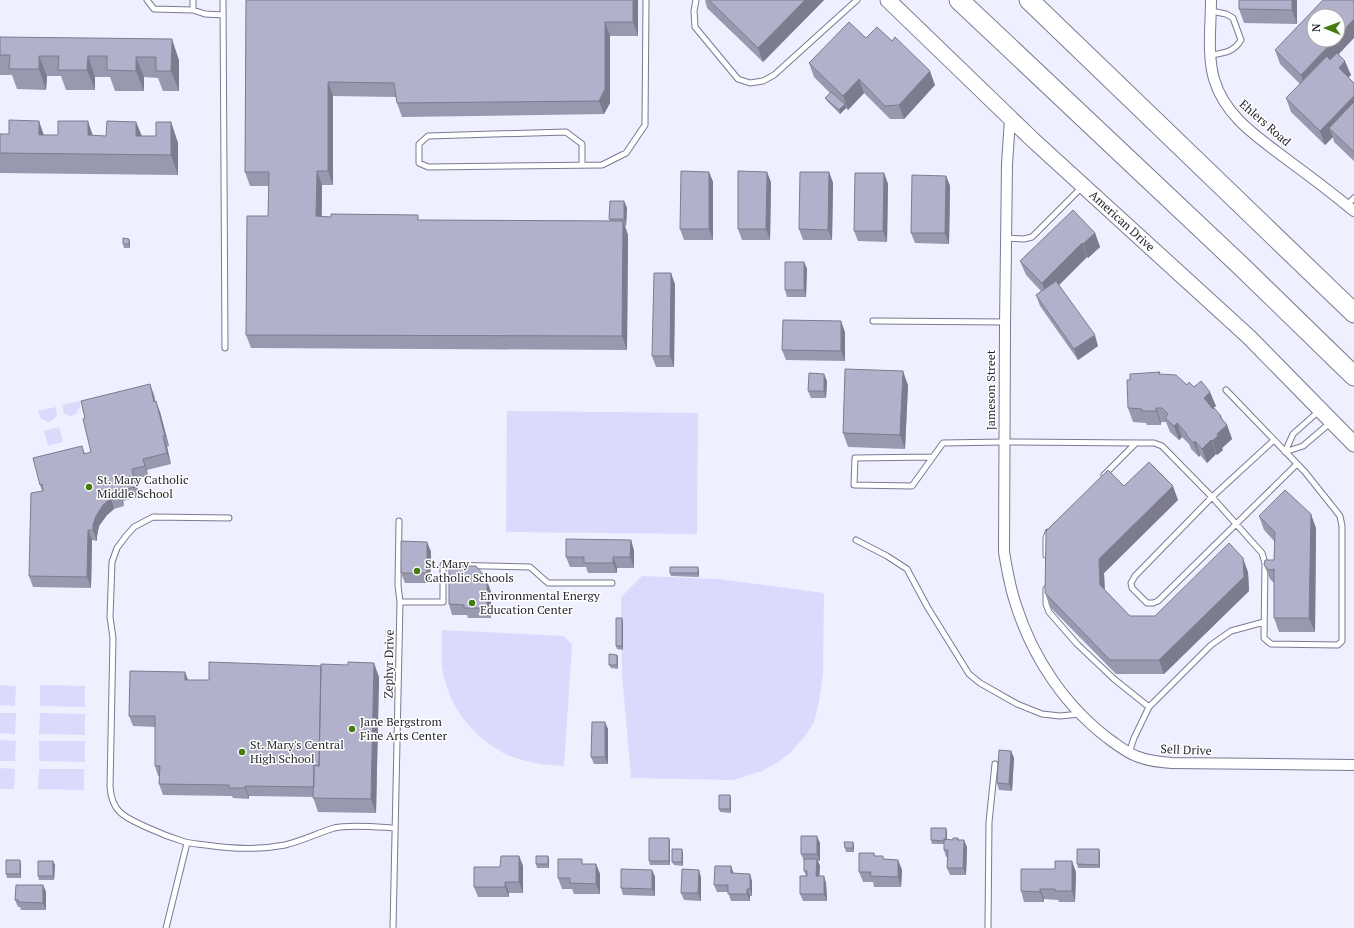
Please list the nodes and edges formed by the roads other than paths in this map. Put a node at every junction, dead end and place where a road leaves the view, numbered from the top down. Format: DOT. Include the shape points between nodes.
graph roads {
  1 [pos="147,0"];
  2 [pos="193,0"];
  3 [pos="223,0"];
  4 [pos="646,0"];
  5 [pos="696,0"];
  6 [pos="857,0"];
  7 [pos="888,0"];
  8 [pos="959,0"];
  9 [pos="1029,0"];
  10 [pos="1211,0"];
  11 [pos="193,10"];
  12 [pos="1211,10"];
  13 [pos="223,15"];
  14 [pos="1211,55"];
  15 [pos="1010,118"];
  16 [pos="582,165"];
  17 [pos="1083,186"];
  18 [pos="1352,205"];
  19 [pos="1006,238"];
  20 [pos="1354,313"];
  21 [pos="873,321"];
  22 [pos="1005,322"];
  23 [pos="225,348"];
  24 [pos="1354,376"];
  25 [pos="1226,390"];
  26 [pos="1321,409"];
  27 [pos="1332,421"];
  28 [pos="1274,440"];
  29 [pos="1004,442"];
  30 [pos="1136,443"];
  31 [pos="1354,444"];
  32 [pos="1285,452"];
  33 [pos="932,457"];
  34 [pos="1297,464"];
  35 [pos="1098,482"];
  36 [pos="1212,497"];
  37 [pos="229,518"];
  38 [pos="399,522"];
  39 [pos="1236,524"];
  40 [pos="1054,526"];
  41 [pos="856,540"];
  42 [pos="1046,561"];
  43 [pos="1045,583"];
  44 [pos="612,584"];
  45 [pos="400,602"];
  46 [pos="1264,622"];
  47 [pos="1038,656"];
  48 [pos="1149,707"];
  49 [pos="1081,714"];
  50 [pos="1129,753"];
  51 [pos="995,764"];
  52 [pos="1354,765"];
  53 [pos="395,828"];
  54 [pos="187,843"];
  55 [pos="166,928"];
  56 [pos="393,928"];
  57 [pos="988,928"];
  1 -- 11 [label="lane" via="154,9"];
  2 -- 11 [label="lane"];
  3 -- 13 [label="lane"];
  4 -- 16 [label="lane" via="645,125 626,154 602,165"];
  5 -- 6 [label="lane" via="695,27 738,79 750,83 763,81 774,75"];
  7 -- 15 [label="street, American Drive"];
  8 -- 24 [label="highway"];
  9 -- 20 [label="highway"];
  10 -- 12 [label="street, Ehlers Road"];
  11 -- 13 [label="lane"];
  12 -- 14 [label="street, Ehlers Road"];
  12 -- 14 [label="lane" via="1233,18 1241,40 1237,47 1227,52"];
  13 -- 23 [label="lane"];
  14 -- 18 [label="street, Ehlers Road" via="1219,92 1236,118 1259,139"];
  15 -- 17 [label="street, American Drive"];
  15 -- 19 [label="street, Jameson Street"];
  16 -- 16 [label="lane" via="428,166 419,163 419,144 428,136 566,132 582,144"];
  17 -- 19 [label="lane" via="1032,237"];
  17 -- 26 [label="street, American Drive" via="1249,336"];
  19 -- 22 [label="street, Jameson Street"];
  21 -- 22 [label="lane"];
  22 -- 29 [label="street, Jameson Street"];
  25 -- 28 [label="lane"];
  26 -- 27 [label="street, American Drive"];
  26 -- 32 [label="lane" via="1292,434"];
  27 -- 31 [label="street, American Drive"];
  27 -- 32 [label="lane" via="1303,446"];
  28 -- 32 [label="lane"];
  28 -- 36 [label="lane"];
  29 -- 30 [label="lane"];
  29 -- 33 [label="lane" via="943,443"];
  29 -- 47 [label="street, Jameson Street" via="1004,552 1016,606"];
  30 -- 35 [label="lane"];
  30 -- 36 [label="lane" via="1154,443 1162,446"];
  32 -- 34 [label="lane"];
  33 -- 33 [label="lane" via="855,458 854,485 912,486"];
  34 -- 39 [label="lane"];
  34 -- 46 [label="lane" via="1340,516 1342,641 1338,645 1270,644 1264,638"];
  36 -- 39 [label="lane"];
  36 -- 39 [label="lane" via="1134,576 1132,588 1147,603 1153,604 1158,601"];
  37 -- 54 [label="lane" via="153,517 134,527 117,548 112,562 111,798 118,811 127,818"];
  38 -- 45 [label="lane, Zephyr Drive"];
  39 -- 46 [label="lane" via="1262,553 1265,563"];
  40 -- 42 [label="lane" via="1048,531 1046,538"];
  41 -- 49 [label="lane" via="907,569 954,651 969,674 980,683 1017,704 1042,714"];
  43 -- 48 [label="lane" via="1049,612 1082,649"];
  44 -- 45 [label="lane" via="548,583 530,567 443,565 442,602"];
  45 -- 53 [label="lane, Zephyr Drive"];
  46 -- 48 [label="lane" via="1231,632 1211,645"];
  47 -- 49 [label="street, Sell Drive" via="1069,703"];
  48 -- 50 [label="lane"];
  49 -- 50 [label="street, Sell Drive" via="1104,736"];
  50 -- 52 [label="street, Sell Drive" via="1154,762 1172,763"];
  51 -- 57 [label="lane" via="990,822"];
  53 -- 54 [label="lane" via="335,828 286,845 269,847 237,849"];
  53 -- 56 [label="lane, Zephyr Drive"];
  54 -- 55 [label="lane"];
}
